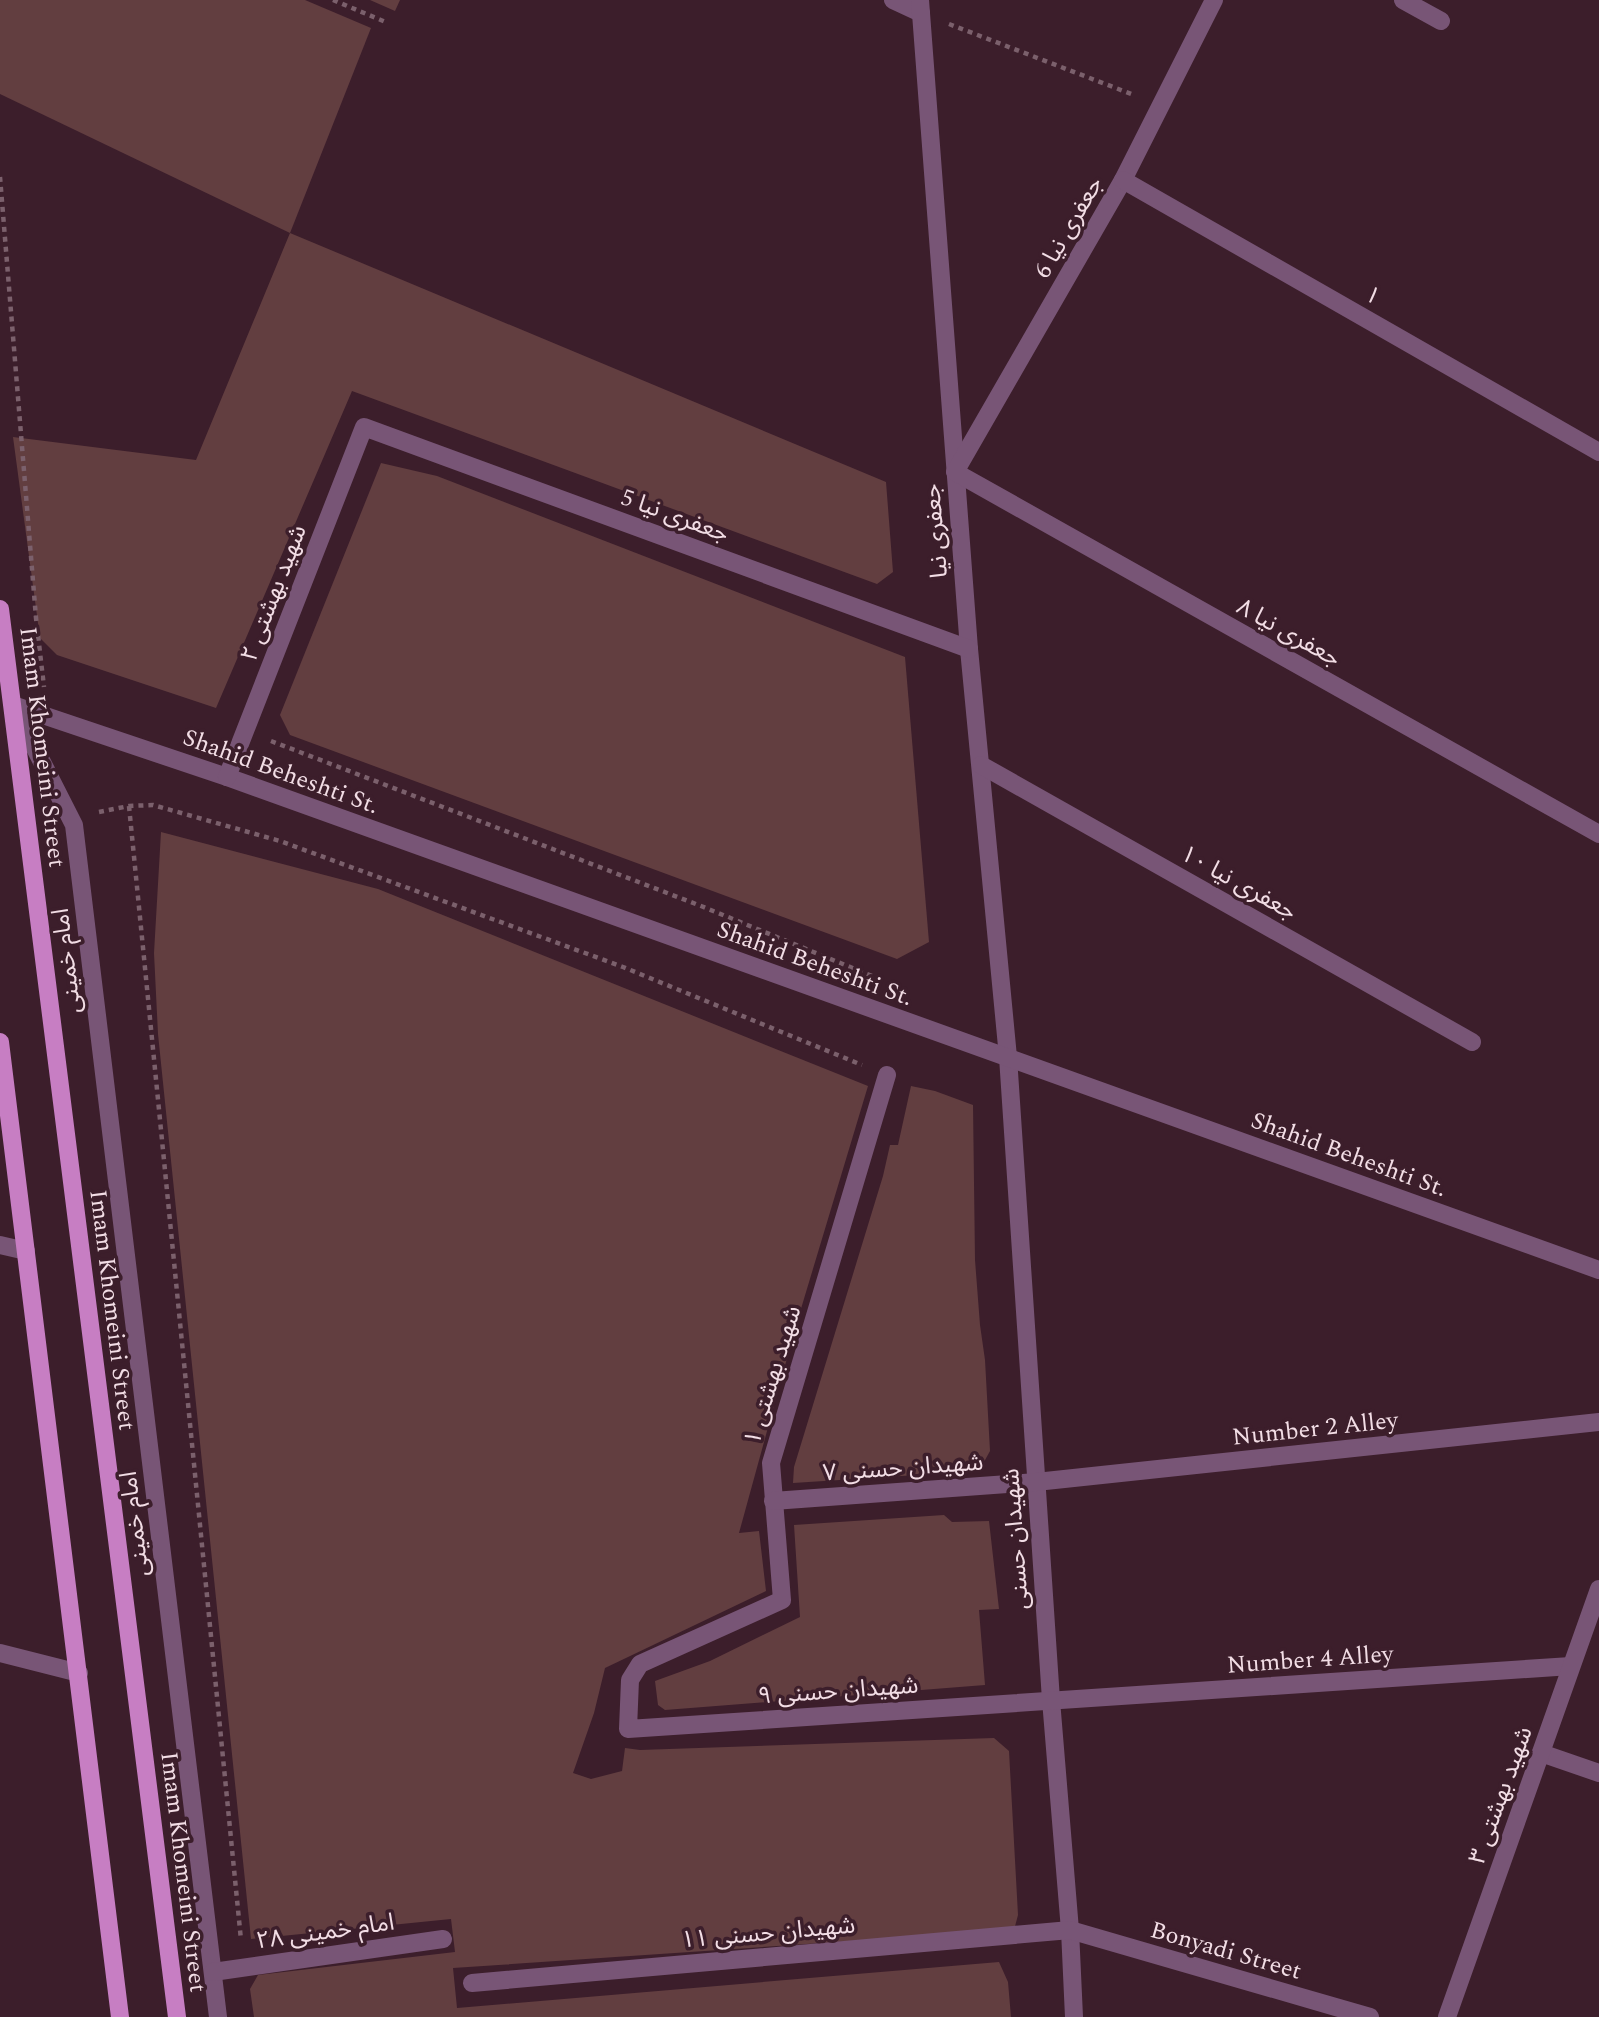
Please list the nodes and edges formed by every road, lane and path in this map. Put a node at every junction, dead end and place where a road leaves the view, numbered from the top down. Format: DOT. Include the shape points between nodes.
graph roads {
  1 [pos="333,0"];
  2 [pos="893,0"];
  3 [pos="1214,0"];
  4 [pos="1403,0"];
  5 [pos="920,7"];
  6 [pos="1441,21"];
  7 [pos="388,23"];
  8 [pos="1160,106"];
  9 [pos="0,177"];
  10 [pos="1123,180"];
  11 [pos="364,427"];
  12 [pos="1599,452"];
  13 [pos="955,472"];
  14 [pos="0,609"];
  15 [pos="36,618"];
  16 [pos="969,649"];
  17 [pos="6,706"];
  18 [pos="245,731"];
  19 [pos="981,765"];
  20 [pos="227,777"];
  21 [pos="129,806"];
  22 [pos="74,825"];
  23 [pos="1599,834"];
  24 [pos="876,977"];
  25 [pos="0,1042"];
  26 [pos="1472,1042"];
  27 [pos="1008,1057"];
  28 [pos="887,1075"];
  29 [pos="0,1245"];
  30 [pos="26,1251"];
  31 [pos="1599,1270"];
  32 [pos="1599,1423"];
  33 [pos="1036,1482"];
  34 [pos="773,1502"];
  35 [pos="1599,1589"];
  36 [pos="0,1653"];
  37 [pos="1571,1666"];
  38 [pos="79,1673"];
  39 [pos="1051,1700"];
  40 [pos="628,1728"];
  41 [pos="1541,1753"];
  42 [pos="1599,1773"];
  43 [pos="1070,1930"];
  44 [pos="443,1939"];
  45 [pos="244,1968"];
  46 [pos="213,1972"];
  47 [pos="472,1983"];
  48 [pos="120,2017"];
  49 [pos="177,2017"];
  50 [pos="218,2017"];
  51 [pos="1074,2017"];
  52 [pos="1370,2017"];
  53 [pos="1447,2017"];
  1 -- 7 [label="path"];
  2 -- 5 [label="street"];
  3 -- 8 [label="street, جعفری نیا 6"];
  4 -- 6 [label="street"];
  5 -- 8 [label="path"];
  5 -- 13 [label="street, جعفری نیا"];
  8 -- 10 [label="street, جعفری نیا 6"];
  9 -- 15 [label="path"];
  10 -- 12 [label="street, ۱"];
  10 -- 13 [label="street, جعفری نیا 6"];
  11 -- 16 [label="street, جعفری نیا 5"];
  11 -- 18 [label="street, شهید بهشتی ۲"];
  13 -- 16 [label="street, جعفری نیا"];
  13 -- 23 [label="street, جعفری نیا ۸"];
  14 -- 17 [label="main road, Imam Khomeini Street"];
  16 -- 19 [label="street, جعفری نیا"];
  17 -- 20 [label="street, Shahid Beheshti St."];
  17 -- 22 [label="street, امام خمینی"];
  17 -- 49 [label="main road, Imam Khomeini Street"];
  18 -- 20 [label="street, شهید بهشتی ۲"];
  18 -- 24 [label="path"];
  19 -- 26 [label="street, جعفری نیا ۱۰"];
  19 -- 27 [label="street, جعفری نیا"];
  20 -- 27 [label="street, Shahid Beheshti St."];
  21 -- 22 [label="path" via="103,810"];
  21 -- 28 [label="path" via="153,805 280,841 623,967"];
  21 -- 45 [label="path"];
  22 -- 46 [label="street, امام خمینی"];
  25 -- 30 [label="main road"];
  27 -- 31 [label="street, Shahid Beheshti St."];
  27 -- 33 [label="street, شهیدان حسنی"];
  28 -- 34 [label="street, شهید بهشتی ۱" via="771,1463"];
  29 -- 30 [label="street"];
  30 -- 38 [label="main road"];
  32 -- 33 [label="street, Number 2 Alley"];
  33 -- 34 [label="street, شهیدان حسنی ۷"];
  33 -- 39 [label="street, شهیدان حسنی"];
  34 -- 40 [label="street, شهید بهشتی ۱" via="782,1600 640,1664 630,1680"];
  35 -- 37 [label="street, شهید بهشتی ۳"];
  36 -- 38 [label="street"];
  37 -- 39 [label="street, Number 4 Alley"];
  37 -- 41 [label="street, شهید بهشتی ۳"];
  38 -- 48 [label="main road"];
  39 -- 40 [label="street, شهیدان حسنی ۹"];
  39 -- 43 [label="street, شهیدان حسنی"];
  41 -- 42 [label="street"];
  41 -- 53 [label="street, شهید بهشتی ۳"];
  43 -- 47 [label="street, شهیدان حسنی ۱۱"];
  43 -- 51 [label="street, شهیدان حسنی"];
  43 -- 52 [label="street, Bonyadi Street"];
  44 -- 45 [label="street, امام خمینی ۲۸"];
  45 -- 46 [label="street, امام خمینی ۲۸"];
  46 -- 50 [label="street, امام خمینی"];
}
